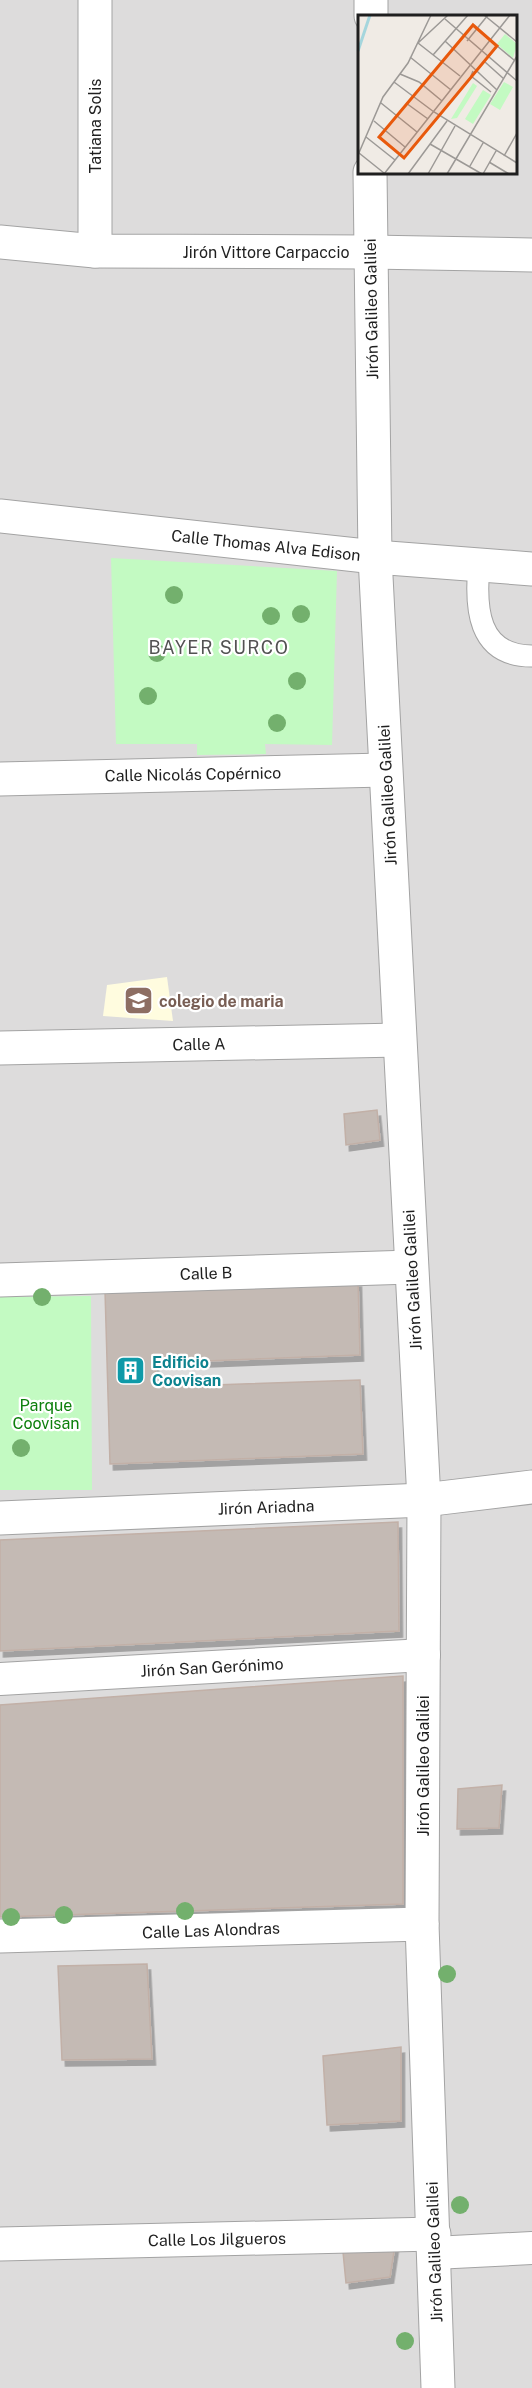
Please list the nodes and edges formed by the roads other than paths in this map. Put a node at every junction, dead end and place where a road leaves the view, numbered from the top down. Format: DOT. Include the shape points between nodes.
graph roads {
  1 [pos="95,0"];
  2 [pos="370,174"];
  3 [pos="0,242"];
  4 [pos="95,252"];
  5 [pos="370,252"];
  6 [pos="532,255"];
  7 [pos="0,516"];
  8 [pos="375,557"];
  9 [pos="479,565"];
  10 [pos="532,569"];
  11 [pos="532,656"];
  12 [pos="386,770"];
  13 [pos="0,779"];
  14 [pos="399,1040"];
  15 [pos="0,1048"];
  16 [pos="411,1267"];
  17 [pos="0,1280"];
  18 [pos="532,1487"];
  19 [pos="424,1500"];
  20 [pos="0,1518"];
  21 [pos="424,1655"];
  22 [pos="0,1679"];
  23 [pos="422,1924"];
  24 [pos="0,1936"];
  25 [pos="0,2244"];
  26 [pos="434,2244"];
  27 [pos="532,2248"];
  28 [pos="438,2388"];
  1 -- 4 [label="street, Tatiana Solis"];
  2 -- 5 [label="street, Jirón Galileo Galilei"];
  3 -- 4 [label="street, Jirón Vittore Carpaccio"];
  4 -- 5 [label="street, Jirón Vittore Carpaccio"];
  5 -- 6 [label="street, Jirón Vittore Carpaccio"];
  5 -- 8 [label="street, Jirón Galileo Galilei"];
  7 -- 8 [label="street, Calle Thomas Alva Edison"];
  8 -- 9 [label="street, Calle Thomas Alva Edison"];
  8 -- 12 [label="street, Jirón Galileo Galilei"];
  9 -- 10 [label="street, Calle Thomas Alva Edison"];
  9 -- 11 [label="lane" via="476,594 486,635 503,650"];
  12 -- 13 [label="street, Calle Nicolás Copérnico"];
  12 -- 14 [label="street, Jirón Galileo Galilei"];
  14 -- 15 [label="street, Calle A"];
  14 -- 16 [label="street, Jirón Galileo Galilei"];
  16 -- 17 [label="street, Calle B"];
  16 -- 19 [label="street, Jirón Galileo Galilei"];
  18 -- 19 [label="street, Jirón Ariadna"];
  19 -- 20 [label="street, Jirón Ariadna"];
  19 -- 21 [label="street, Jirón Galileo Galilei"];
  21 -- 22 [label="street, Jirón San Gerónimo"];
  21 -- 23 [label="street, Jirón Galileo Galilei"];
  23 -- 24 [label="street, Calle Las Alondras"];
  23 -- 26 [label="street, Jirón Galileo Galilei"];
  25 -- 26 [label="street, Calle Los Jilgueros"];
  26 -- 27 [label="street"];
  26 -- 28 [label="street, Jirón Galileo Galilei"];
}
